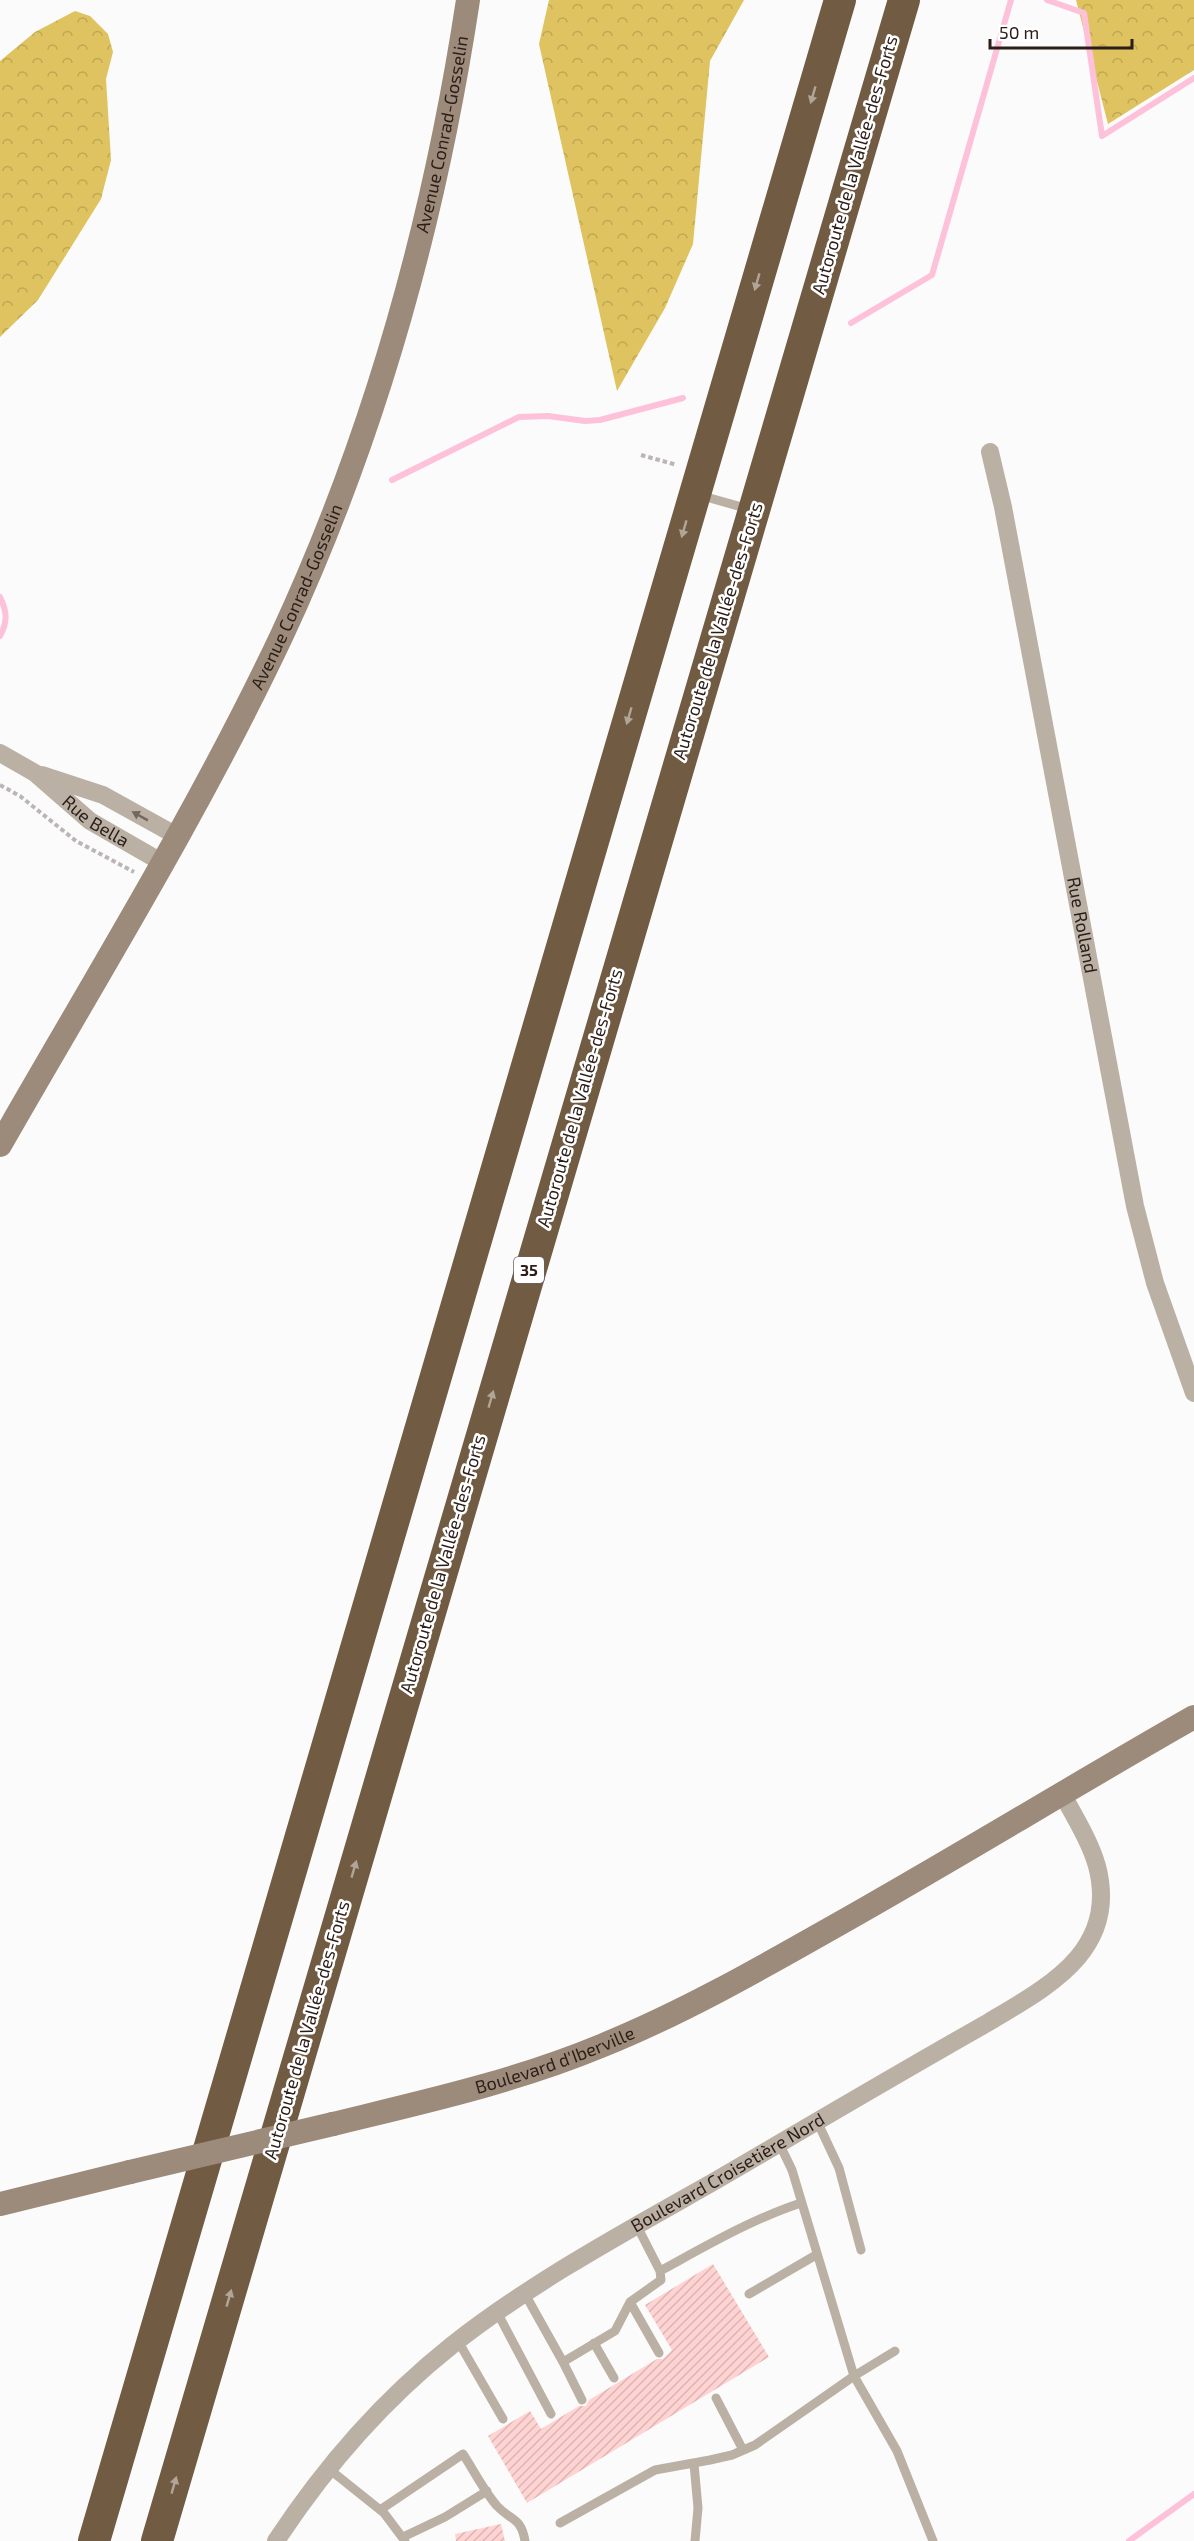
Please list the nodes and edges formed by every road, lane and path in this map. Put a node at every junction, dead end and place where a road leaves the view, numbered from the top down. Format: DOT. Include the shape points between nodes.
graph roads {
  1 [pos="468,0"];
  2 [pos="840,0"];
  3 [pos="904,0"];
  4 [pos="990,452"];
  5 [pos="640,455"];
  6 [pos="698,483"];
  7 [pos="754,511"];
  8 [pos="0,753"];
  9 [pos="35,772"];
  10 [pos="0,784"];
  11 [pos="177,836"];
  12 [pos="163,863"];
  13 [pos="125,866"];
  14 [pos="0,1145"];
  15 [pos="1194,1393"];
  16 [pos="1194,1717"];
  17 [pos="1063,1795"];
  18 [pos="817,2121"];
  19 [pos="779,2143"];
  20 [pos="801,2203"];
  21 [pos="0,2204"];
  22 [pos="637,2226"];
  23 [pos="861,2250"];
  24 [pos="816,2254"];
  25 [pos="660,2271"];
  26 [pos="525,2294"];
  27 [pos="749,2294"];
  28 [pos="630,2302"];
  29 [pos="497,2312"];
  30 [pos="458,2341"];
  31 [pos="594,2343"];
  32 [pos="895,2351"];
  33 [pos="659,2353"];
  34 [pos="563,2362"];
  35 [pos="854,2376"];
  36 [pos="614,2378"];
  37 [pos="716,2398"];
  38 [pos="582,2400"];
  39 [pos="552,2414"];
  40 [pos="503,2418"];
  41 [pos="743,2450"];
  42 [pos="694,2464"];
  43 [pos="329,2469"];
  44 [pos="487,2491"];
  45 [pos="380,2510"];
  46 [pos="560,2523"];
  47 [pos="404,2539"];
  48 [pos="94,2541"];
  49 [pos="157,2541"];
  50 [pos="276,2541"];
  51 [pos="525,2541"];
  52 [pos="695,2541"];
  53 [pos="933,2541"];
  1 -- 11 [label="street, Avenue Conrad-Gosselin" via="427,216 361,435 283,633"];
  2 -- 6 [label="highway, one-way"];
  3 -- 7 [label="highway, Autoroute de la Vallée-des-Forts / 35"];
  4 -- 15 [label="street, Rue Rolland" via="1135,1206 1155,1283"];
  5 -- 6 [label="path"];
  6 -- 7 [label="lane"];
  6 -- 48 [label="highway, one-way"];
  49 -- 7 [label="highway, Autoroute de la Vallée-des-Forts / 35, one-way"];
  8 -- 9 [label="street, Rue Bella"];
  11 -- 9 [label="street, Rue Bella, one-way" via="103,795"];
  9 -- 12 [label="street, Rue Bella" via="90,821"];
  10 -- 13 [label="path, Rue Bella" via="76,841 118,866"];
  11 -- 12 [label="street, Avenue Conrad-Gosselin"];
  12 -- 14 [label="street, Avenue Conrad-Gosselin"];
  16 -- 17 [label="street, Boulevard d'Iberville"];
  17 -- 18 [label="street, Boulevard Croisetière Nord" via="1100,1878 1099,1916 1080,1956 1043,1989"];
  17 -- 21 [label="street, Boulevard d'Iberville, bridge" via="730,1985 574,2057 461,2093"];
  18 -- 19 [label="street, Boulevard Croisetière Nord"];
  18 -- 23 [label="lane" via="838,2168"];
  19 -- 20 [label="lane"];
  19 -- 22 [label="street, Boulevard Croisetière Nord"];
  20 -- 24 [label="lane"];
  20 -- 25 [label="lane" via="716,2240"];
  22 -- 25 [label="lane"];
  22 -- 26 [label="street, Boulevard Croisetière Nord"];
  24 -- 27 [label="lane"];
  24 -- 35 [label="lane"];
  25 -- 28 [label="lane" via="659,2284"];
  26 -- 29 [label="street, Boulevard Croisetière Nord"];
  26 -- 34 [label="lane"];
  28 -- 31 [label="lane" via="615,2331"];
  28 -- 33 [label="lane"];
  29 -- 30 [label="street, Boulevard Croisetière Nord"];
  29 -- 39 [label="lane"];
  30 -- 40 [label="lane"];
  30 -- 43 [label="street, Boulevard Croisetière Nord" via="395,2396"];
  31 -- 34 [label="lane"];
  31 -- 36 [label="lane"];
  32 -- 35 [label="lane"];
  34 -- 38 [label="lane"];
  35 -- 41 [label="lane"];
  35 -- 53 [label="lane" via="897,2451"];
  37 -- 41 [label="lane"];
  41 -- 42 [label="lane"];
  42 -- 46 [label="lane" via="664,2466"];
  42 -- 52 [label="lane" via="698,2508"];
  43 -- 45 [label="lane"];
  43 -- 50 [label="street, Boulevard Croisetière Nord"];
  44 -- 45 [label="lane" via="463,2454"];
  44 -- 47 [label="lane"];
  44 -- 51 [label="lane" via="498,2507 522,2528"];
  45 -- 47 [label="lane"];
}
